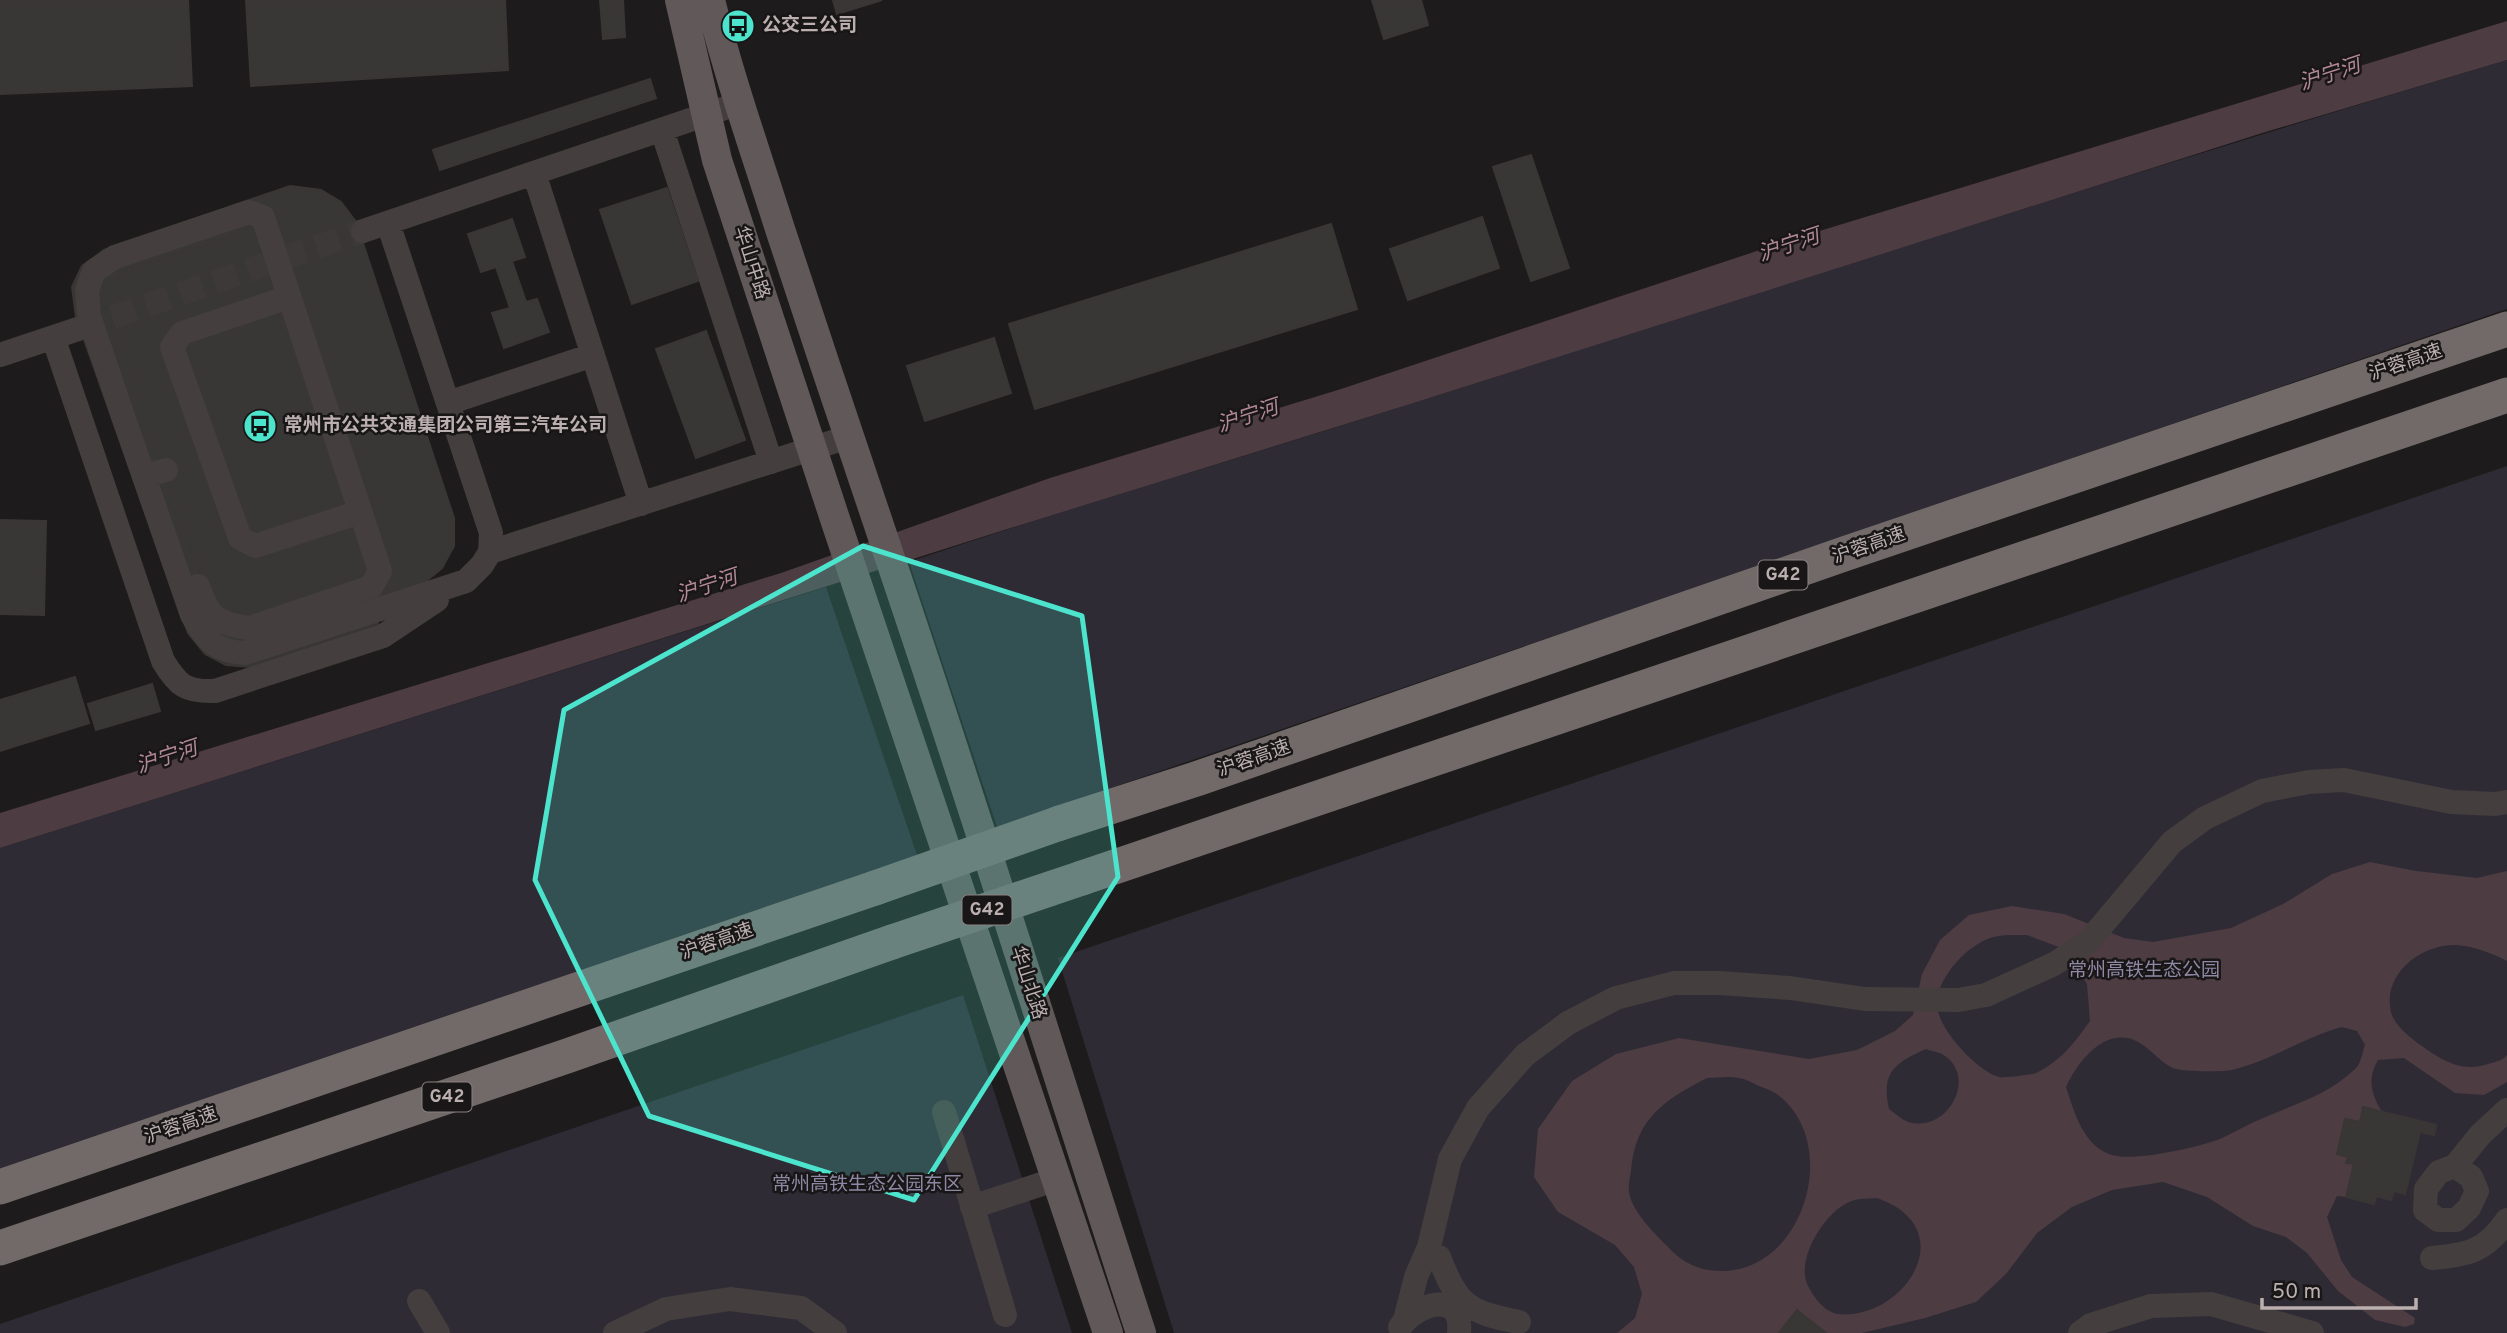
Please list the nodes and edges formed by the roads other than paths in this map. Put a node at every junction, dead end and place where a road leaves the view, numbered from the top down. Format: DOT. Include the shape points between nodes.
graph roads {
  1 [pos="680,0"];
  2 [pos="710,0"];
  3 [pos="740,103"];
  4 [pos="707,114"];
  5 [pos="662,130"];
  6 [pos="534,173"];
  7 [pos="388,223"];
  8 [pos="363,231"];
  9 [pos="289,297"];
  10 [pos="78,329"];
  11 [pos="2507,329"];
  12 [pos="53,337"];
  13 [pos="0,355"];
  14 [pos="593,355"];
  15 [pos="2507,394"];
  16 [pos="448,403"];
  17 [pos="848,437"];
  18 [pos="812,449"];
  19 [pos="771,462"];
  20 [pos="156,473"];
  21 [pos="641,504"];
  22 [pos="360,512"];
  23 [pos="875,514"];
  24 [pos="836,523"];
  25 [pos="490,552"];
  26 [pos="466,580"];
  27 [pos="2507,802"];
  28 [pos="2506,1111"];
  29 [pos="944,1112"];
  30 [pos="2455,1166"];
  31 [pos="1057,1179"];
  32 [pos="0,1187"];
  33 [pos="972,1207"];
  34 [pos="2459,1217"];
  35 [pos="2507,1220"];
  36 [pos="1435,1224"];
  37 [pos="0,1248"];
  38 [pos="2477,1250"];
  39 [pos="2432,1258"];
  40 [pos="1095,1293"];
  41 [pos="419,1301"];
  42 [pos="1454,1311"];
  43 [pos="1005,1315"];
  44 [pos="1400,1326"];
  45 [pos="438,1333"];
  46 [pos="615,1333"];
  47 [pos="835,1333"];
  48 [pos="1092,1333"];
  49 [pos="1108,1333"];
  50 [pos="1141,1333"];
  51 [pos="1486,1333"];
  52 [pos="2080,1333"];
  53 [pos="2312,1333"];
  1 -- 4 [label="main road, 华山中路"];
  2 -- 3 [label="main road, 华山中路"];
  3 -- 4 [label="lane"];
  3 -- 17 [label="main road, 华山中路"];
  4 -- 5 [label="lane"];
  4 -- 18 [label="main road, 华山中路" via="717,160"];
  5 -- 6 [label="lane"];
  5 -- 19 [label="lane"];
  6 -- 7 [label="lane"];
  6 -- 14 [label="lane"];
  7 -- 8 [label="lane"];
  7 -- 16 [label="lane"];
  9 -- 20 [label="lane, bridge" via="263,217 249,212 115,257 94,271 87,290 89,316"];
  9 -- 22 [label="lane, bridge"];
  9 -- 22 [label="lane" via="182,332 172,346 240,538 255,546"];
  10 -- 12 [label="lane"];
  11 -- 32 [label="highway, 沪蓉高速 / G42, bridge"];
  12 -- 13 [label="lane"];
  12 -- 26 [label="lane" via="163,661 175,680 194,692 215,691 383,636"];
  14 -- 16 [label="lane"];
  14 -- 21 [label="lane"];
  15 -- 37 [label="highway, G42, bridge"];
  16 -- 25 [label="lane" via="491,533"];
  17 -- 18 [label="lane"];
  17 -- 23 [label="main road, 华山中路"];
  18 -- 19 [label="lane"];
  18 -- 24 [label="main road, 华山中路"];
  19 -- 21 [label="lane"];
  20 -- 22 [label="lane, bridge" via="201,597 210,615 228,625 248,628 371,587 380,571"];
  20 -- 26 [label="lane" via="191,615 204,637 224,652 246,653"];
  21 -- 25 [label="lane"];
  23 -- 50 [label="main road, 华山北路"];
  24 -- 31 [label="main road, 华山北路"];
  25 -- 26 [label="lane"];
  27 -- 36 [label="lane" via="2451,802 2344,780 2262,791 2204,818 2172,842 2088,942 1986,995 1958,1000 1865,999 1790,988 1674,983 1616,998 1568,1023 1525,1055 1478,1108 1450,1159"];
  28 -- 30 [label="lane"];
  29 -- 33 [label="lane"];
  30 -- 34 [label="lane" via="2471,1177 2477,1191"];
  30 -- 34 [label="lane" via="2439,1172 2426,1189 2426,1210 2438,1220"];
  31 -- 33 [label="lane"];
  31 -- 40 [label="main road, 华山北路"];
  33 -- 43 [label="lane"];
  34 -- 38 [label="lane"];
  35 -- 38 [label="lane" via="2495,1237"];
  36 -- 42 [label="lane" via="1440,1267"];
  36 -- 44 [label="lane"];
  38 -- 39 [label="lane"];
  40 -- 48 [label="lane"];
  40 -- 49 [label="main road, 华山北路"];
  41 -- 45 [label="lane"];
  42 -- 44 [label="lane" via="1420,1308"];
  42 -- 51 [label="lane" via="1520,1322"];
  46 -- 47 [label="lane" via="666,1309 730,1299 801,1308"];
  52 -- 53 [label="lane" via="2091,1325 2151,1306 2211,1304"];
}
